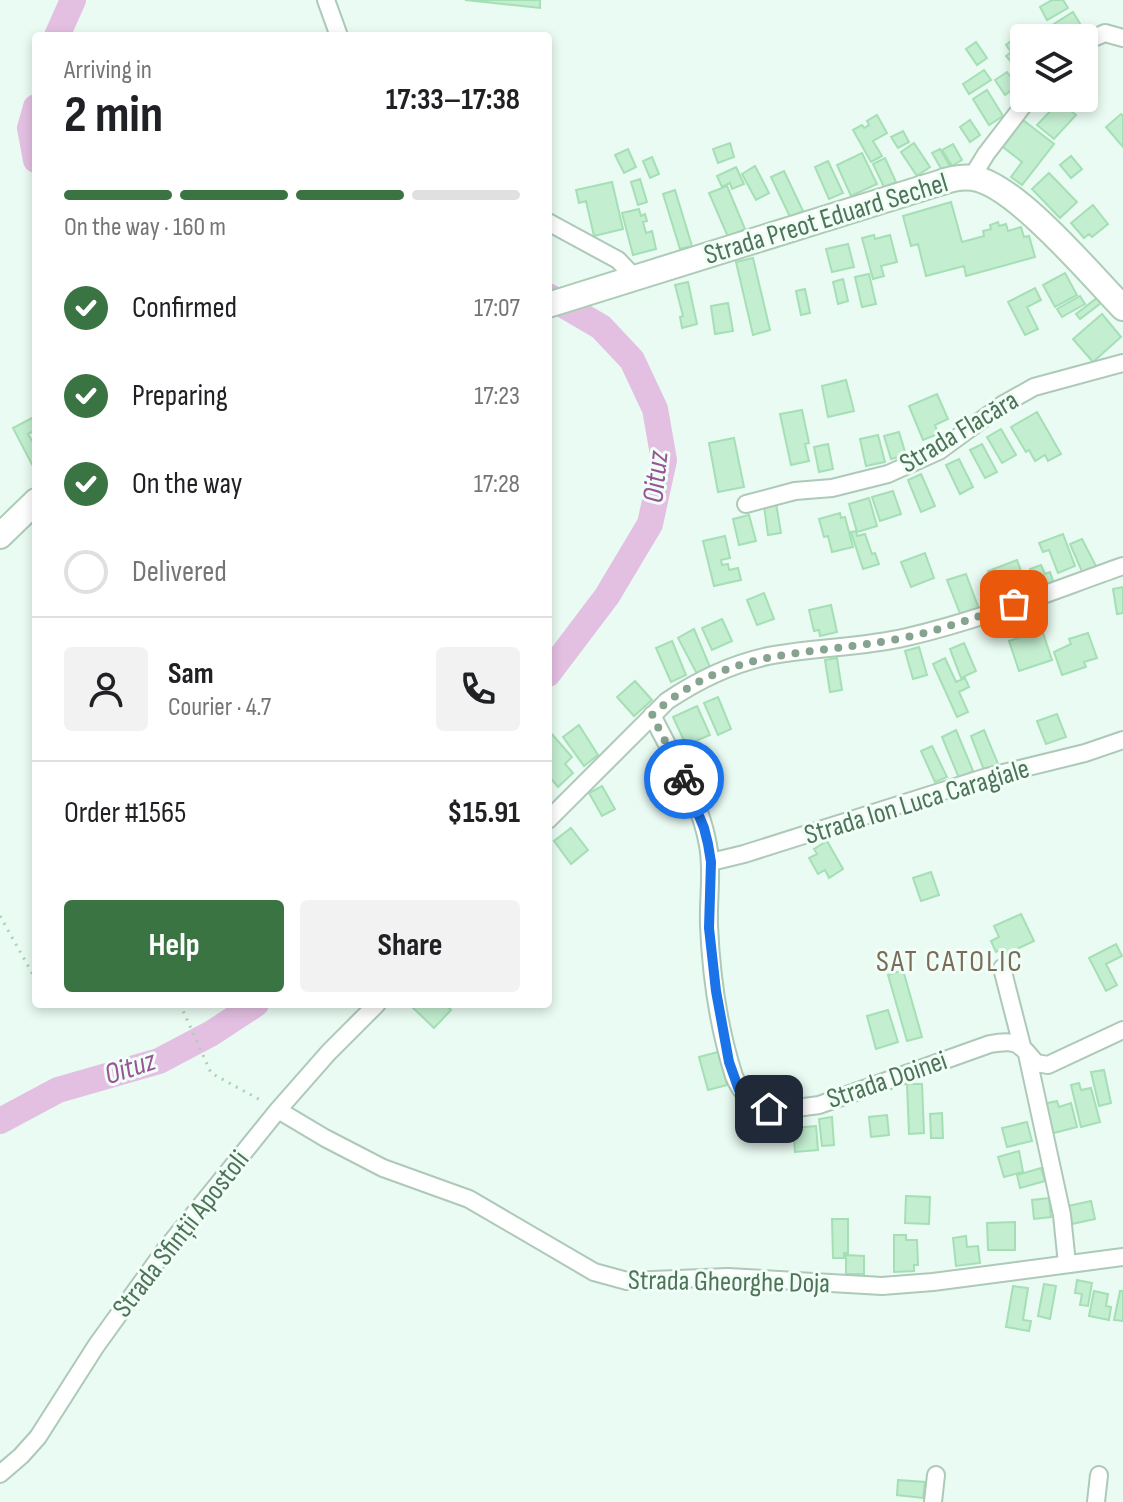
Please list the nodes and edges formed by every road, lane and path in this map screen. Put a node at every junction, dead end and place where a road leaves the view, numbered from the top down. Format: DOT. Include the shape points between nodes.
graph roads {
  1 [pos="325,1"];
  2 [pos="337,32"];
  3 [pos="1098,36"];
  4 [pos="1123,38"];
  5 [pos="1018,112"];
  6 [pos="972,177"];
  7 [pos="552,224"];
  8 [pos="631,280"];
  9 [pos="552,304"];
  10 [pos="1123,308"];
  11 [pos="1123,363"];
  12 [pos="746,504"];
  13 [pos="32,505"];
  14 [pos="0,536"];
  15 [pos="1123,566"];
  16 [pos="652,715"];
  17 [pos="1123,740"];
  18 [pos="552,816"];
  19 [pos="711,862"];
  20 [pos="0,916"];
  21 [pos="1002,968"];
  22 [pos="32,973"];
  23 [pos="182,1008"];
  24 [pos="373,1008"];
  25 [pos="1123,1030"];
  26 [pos="1025,1049"];
  27 [pos="278,1110"];
  28 [pos="1123,1257"];
  29 [pos="1067,1264"];
  30 [pos="0,1474"];
  31 [pos="936,1475"];
  32 [pos="1099,1475"];
  33 [pos="933,1502"];
  34 [pos="1096,1502"];
  1 -- 2 [label="street"];
  3 -- 4 [label="street"];
  5 -- 6 [label="street"];
  6 -- 8 [label="street, Strada Preot Eduard Sechel"];
  6 -- 10 [label="street, Strada Preot Eduard Sechel" via="991,183 1025,208"];
  7 -- 8 [label="street" via="618,260"];
  8 -- 9 [label="street, Strada Preot Eduard Sechel"];
  11 -- 12 [label="street, Strada Flacăra" via="1034,387 906,467 869,480"];
  13 -- 14 [label="street"];
  15 -- 16 [label="street" via="917,635 744,662 686,688"];
  16 -- 18 [label="street"];
  16 -- 19 [label="street, Strada Doinei" via="697,808"];
  17 -- 19 [label="street, Strada Ion Luca Caragiale"];
  19 -- 26 [label="street, Strada Doinei" via="709,928 716,991 734,1076 751,1101 769,1109 819,1105 990,1044 1016,1042"];
  20 -- 22 [label="path"];
  21 -- 26 [label="street"];
  23 -- 27 [label="path" via="211,1073"];
  24 -- 27 [label="street, Strada Sfinții Apostoli"];
  25 -- 26 [label="street, Strada Doinei" via="1048,1065 1036,1063"];
  26 -- 29 [label="street" via="1062,1215"];
  27 -- 29 [label="street, Strada Gheorghe Doja" via="383,1168 469,1199 612,1279 728,1277 882,1286"];
  27 -- 30 [label="street, Strada Sfinții Apostoli" via="138,1285 38,1437"];
  28 -- 29 [label="street, Strada Gheorghe Doja"];
  31 -- 33 [label="street"];
  32 -- 34 [label="street"];
}
